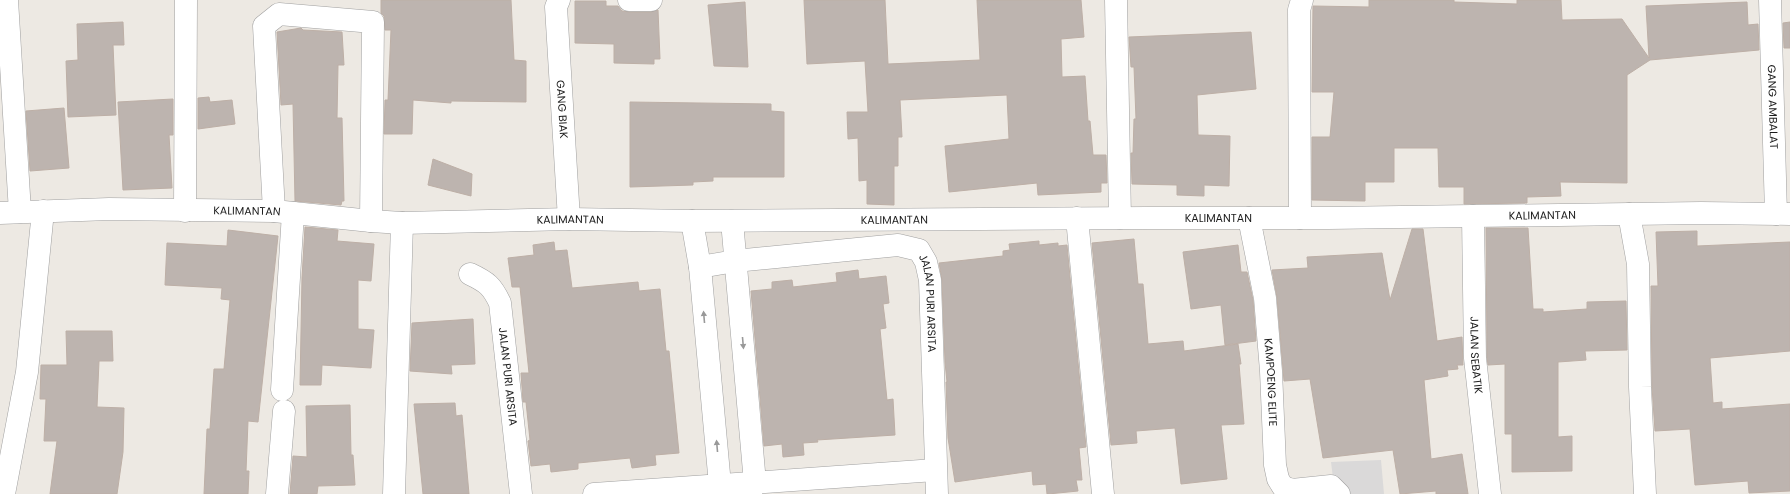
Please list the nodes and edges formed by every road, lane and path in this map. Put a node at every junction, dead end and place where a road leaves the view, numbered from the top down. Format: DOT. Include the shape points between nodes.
graph roads {
  1 [pos="7,0"];
  2 [pos="186,0"];
  3 [pos="559,0"];
  4 [pos="629,0"];
  5 [pos="651,0"];
  6 [pos="1116,0"];
  7 [pos="1302,0"];
  8 [pos="1770,0"];
  9 [pos="43,211"];
  10 [pos="185,211"];
  11 [pos="10,212"];
  12 [pos="284,212"];
  13 [pos="1630,214"];
  14 [pos="1783,214"];
  15 [pos="1473,216"];
  16 [pos="1078,218"];
  17 [pos="1120,218"];
  18 [pos="1249,218"];
  19 [pos="1300,218"];
  20 [pos="568,219"];
  21 [pos="371,221"];
  22 [pos="692,221"];
  23 [pos="732,221"];
  24 [pos="402,222"];
  25 [pos="735,261"];
  26 [pos="700,267"];
  27 [pos="470,274"];
  28 [pos="935,470"];
  29 [pos="752,488"];
  30 [pos="723,490"];
  31 [pos="4,494"];
  32 [pos="277,494"];
  33 [pos="394,494"];
  34 [pos="521,494"];
  35 [pos="594,494"];
  36 [pos="937,494"];
  37 [pos="1103,494"];
  38 [pos="1339,494"];
  39 [pos="1490,494"];
  40 [pos="1645,494"];
  1 -- 11 [label="street"];
  2 -- 10 [label="street"];
  3 -- 20 [label="street, GANG BIAK" via="556,7"];
  4 -- 5 [label="street"];
  6 -- 17 [label="street"];
  7 -- 19 [label="street" via="1299,10"];
  8 -- 14 [label="street, GANG AMBALAT"];
  9 -- 10 [label="street, KALIMANTAN"];
  9 -- 11 [label="street, KALIMANTAN"];
  9 -- 31 [label="street" via="27,372"];
  10 -- 12 [label="street, KALIMANTAN"];
  12 -- 21 [label="street, KALIMANTAN"];
  12 -- 21 [label="street" via="264,26 279,14 373,22"];
  12 -- 32 [label="street" via="283,400"];
  13 -- 14 [label="street, KALIMANTAN"];
  13 -- 15 [label="street, KALIMANTAN"];
  13 -- 40 [label="street" via="1638,264"];
  15 -- 19 [label="street, KALIMANTAN"];
  15 -- 39 [label="street, JALAN SEBATIK" via="1475,358"];
  16 -- 17 [label="street, KALIMANTAN"];
  16 -- 23 [label="street, KALIMANTAN"];
  16 -- 37 [label="street"];
  17 -- 18 [label="street, KALIMANTAN"];
  18 -- 19 [label="street, KALIMANTAN"];
  18 -- 38 [label="street, KAMPOENG ELITE" via="1265,298 1278,480 1283,487 1292,490 1331,486"];
  20 -- 22 [label="street, KALIMANTAN"];
  20 -- 24 [label="street, KALIMANTAN"];
  21 -- 24 [label="street, KALIMANTAN"];
  22 -- 23 [label="street, KALIMANTAN"];
  22 -- 26 [label="street"];
  23 -- 25 [label="street"];
  24 -- 33 [label="street"];
  25 -- 26 [label="street, JALAN PURI ARSITA"];
  25 -- 28 [label="street, JALAN PURI ARSITA" via="898,245 919,250 926,262 930,280"];
  25 -- 29 [label="street, one-way"];
  30 -- 26 [label="street, one-way"];
  27 -- 34 [label="street, JALAN PURI ARSITA" via="486,282 494,290 500,303"];
  28 -- 29 [label="street"];
  28 -- 36 [label="street, JALAN PURI ARSITA"];
  29 -- 30 [label="street"];
  30 -- 35 [label="street"];
}
